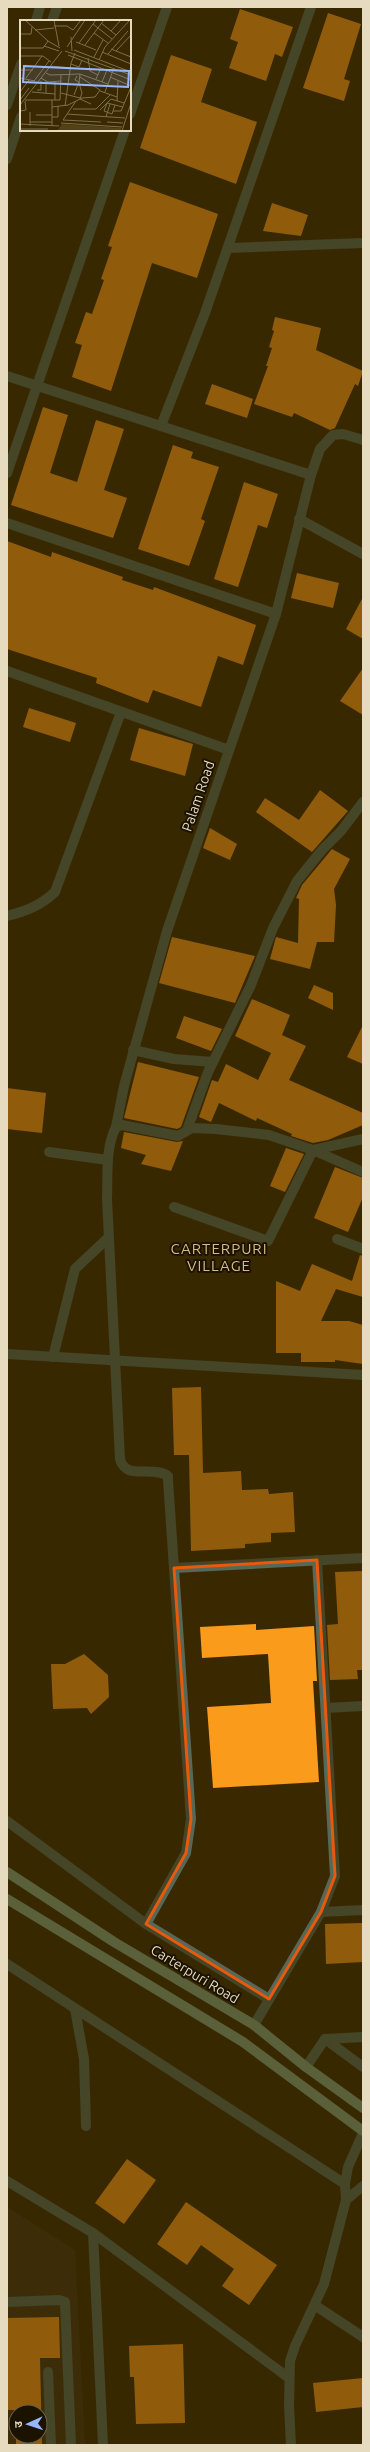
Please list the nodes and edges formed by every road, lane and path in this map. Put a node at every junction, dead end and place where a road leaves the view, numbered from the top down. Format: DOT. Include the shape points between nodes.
graph roads {
  1 [pos="40,7"];
  2 [pos="57,7"];
  3 [pos="167,7"];
  4 [pos="311,7"];
  5 [pos="36,20"];
  6 [pos="52,20"];
  7 [pos="20,67"];
  8 [pos="7,105"];
  9 [pos="131,111"];
  10 [pos="20,120"];
  11 [pos="125,131"];
  12 [pos="7,159"];
  13 [pos="363,243"];
  14 [pos="228,248"];
  15 [pos="7,376"];
  16 [pos="37,386"];
  17 [pos="161,426"];
  18 [pos="363,440"];
  19 [pos="7,473"];
  20 [pos="310,475"];
  21 [pos="299,519"];
  22 [pos="7,523"];
  23 [pos="363,554"];
  24 [pos="276,614"];
  25 [pos="7,672"];
  26 [pos="121,712"];
  27 [pos="229,750"];
  28 [pos="363,802"];
  29 [pos="7,916"];
  30 [pos="134,1050"];
  31 [pos="213,1062"];
  32 [pos="116,1127"];
  33 [pos="187,1130"];
  34 [pos="363,1139"];
  35 [pos="313,1150"];
  36 [pos="49,1152"];
  37 [pos="108,1160"];
  38 [pos="363,1172"];
  39 [pos="174,1207"];
  40 [pos="108,1238"];
  41 [pos="337,1239"];
  42 [pos="363,1249"];
  43 [pos="7,1354"];
  44 [pos="53,1357"];
  45 [pos="116,1361"];
  46 [pos="363,1375"];
  47 [pos="363,1558"];
  48 [pos="317,1560"];
  49 [pos="174,1568"];
  50 [pos="363,1706"];
  51 [pos="326,1708"];
  52 [pos="7,1821"];
  53 [pos="7,1872"];
  54 [pos="7,1899"];
  55 [pos="363,1910"];
  56 [pos="321,1912"];
  57 [pos="146,1924"];
  58 [pos="7,1964"];
  59 [pos="270,1999"];
  60 [pos="74,2009"];
  61 [pos="254,2024"];
  62 [pos="363,2037"];
  63 [pos="326,2040"];
  64 [pos="306,2067"];
  65 [pos="363,2067"];
  66 [pos="363,2108"];
  67 [pos="86,2126"];
  68 [pos="363,2132"];
  69 [pos="7,2181"];
  70 [pos="344,2184"];
  71 [pos="363,2186"];
  72 [pos="346,2200"];
  73 [pos="94,2233"];
  74 [pos="7,2302"];
  75 [pos="316,2306"];
  76 [pos="363,2337"];
  77 [pos="48,2372"];
  78 [pos="289,2378"];
  79 [pos="51,2445"];
  80 [pos="71,2445"];
  81 [pos="103,2445"];
  82 [pos="291,2445"];
  1 -- 5 [label="street"];
  2 -- 6 [label="street"];
  3 -- 9 [label="street"];
  4 -- 14 [label="street"];
  7 -- 8 [label="street"];
  10 -- 12 [label="street"];
  11 -- 16 [label="street"];
  13 -- 14 [label="street"];
  14 -- 17 [label="street"];
  15 -- 16 [label="street"];
  16 -- 17 [label="street"];
  16 -- 19 [label="street"];
  17 -- 20 [label="street"];
  18 -- 20 [label="street, Palam Road" via="343,434 333,435 320,449"];
  20 -- 21 [label="street, Palam Road"];
  21 -- 23 [label="street"];
  21 -- 24 [label="street, Palam Road"];
  22 -- 24 [label="street"];
  24 -- 27 [label="street, Palam Road"];
  25 -- 26 [label="street"];
  26 -- 27 [label="street"];
  26 -- 29 [label="street" via="55,892 31,910"];
  27 -- 30 [label="street, Palam Road" via="167,931"];
  28 -- 31 [label="street" via="298,881 273,928 251,985"];
  30 -- 31 [label="street" via="174,1059"];
  30 -- 32 [label="street, Palam Road"];
  31 -- 33 [label="street"];
  32 -- 33 [label="street" via="125,1125 178,1136"];
  32 -- 37 [label="street, Palam Road"];
  33 -- 35 [label="street" via="198,1127 269,1135"];
  34 -- 35 [label="street"];
  35 -- 38 [label="street"];
  35 -- 39 [label="street" via="268,1242"];
  36 -- 37 [label="street"];
  37 -- 40 [label="street, Palam Road"];
  40 -- 44 [label="street" via="75,1269"];
  40 -- 45 [label="street, Palam Road"];
  41 -- 42 [label="street"];
  43 -- 44 [label="street"];
  44 -- 45 [label="street"];
  45 -- 46 [label="street"];
  45 -- 49 [label="street, Palam Road" via="120,1459 127,1471 159,1472 168,1476"];
  47 -- 48 [label="street"];
  48 -- 49 [label="street"];
  48 -- 51 [label="street"];
  49 -- 57 [label="street" via="191,1819 186,1853"];
  50 -- 51 [label="street"];
  51 -- 56 [label="street" via="335,1876"];
  52 -- 57 [label="street"];
  53 -- 61 [label="main road, Carterpuri Road" via="114,1942"];
  54 -- 68 [label="main road" via="242,2042"];
  55 -- 56 [label="street"];
  56 -- 59 [label="street"];
  57 -- 59 [label="street"];
  58 -- 60 [label="street"];
  59 -- 61 [label="street"];
  60 -- 67 [label="street" via="84,2059"];
  60 -- 70 [label="street"];
  61 -- 64 [label="main road, Carterpuri Road"];
  62 -- 63 [label="street"];
  63 -- 64 [label="street"];
  63 -- 65 [label="street"];
  64 -- 66 [label="main road, Carterpuri Road"];
  68 -- 70 [label="street" via="348,2167"];
  69 -- 73 [label="street"];
  70 -- 72 [label="street"];
  71 -- 72 [label="street"];
  72 -- 75 [label="street" via="332,2257"];
  73 -- 78 [label="street"];
  73 -- 81 [label="street"];
  74 -- 80 [label="street" via="65,2302"];
  75 -- 76 [label="street"];
  75 -- 78 [label="street" via="295,2346"];
  77 -- 79 [label="street"];
  78 -- 82 [label="street"];
}
